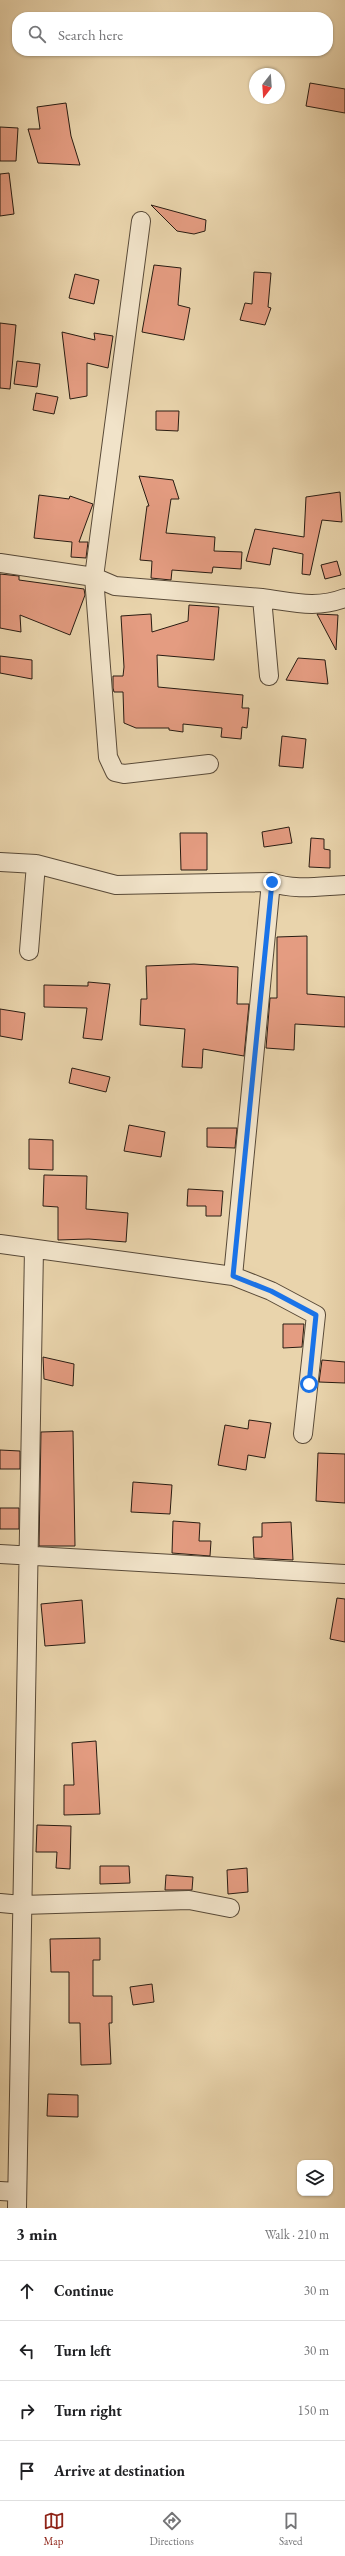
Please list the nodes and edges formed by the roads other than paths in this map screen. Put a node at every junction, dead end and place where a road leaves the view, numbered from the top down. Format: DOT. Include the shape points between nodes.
graph roads {
  1 [pos="142,221"];
  2 [pos="0,563"];
  3 [pos="94,577"];
  4 [pos="262,598"];
  5 [pos="345,598"];
  6 [pos="269,676"];
  7 [pos="209,764"];
  8 [pos="0,862"];
  9 [pos="36,864"];
  10 [pos="272,882"];
  11 [pos="345,885"];
  12 [pos="29,951"];
  13 [pos="0,1244"];
  14 [pos="34,1249"];
  15 [pos="233,1276"];
  16 [pos="302,1434"];
  17 [pos="0,1554"];
  18 [pos="28,1556"];
  19 [pos="345,1574"];
  20 [pos="0,1903"];
  21 [pos="22,1905"];
  22 [pos="230,1908"];
  23 [pos="12,2197"];
  1 -- 3 [label="street"];
  2 -- 3 [label="street"];
  3 -- 4 [label="street" via="115,586"];
  3 -- 7 [label="street" via="108,757 115,772 124,774"];
  4 -- 5 [label="street" via="317,605"];
  4 -- 6 [label="street"];
  8 -- 9 [label="street"];
  9 -- 10 [label="street" via="116,885"];
  9 -- 12 [label="street"];
  10 -- 11 [label="street" via="281,886 299,887"];
  10 -- 15 [label="street"];
  13 -- 14 [label="street"];
  14 -- 15 [label="street"];
  14 -- 18 [label="street"];
  15 -- 16 [label="street" via="271,1291 316,1315"];
  17 -- 18 [label="street"];
  18 -- 19 [label="street"];
  18 -- 21 [label="street"];
  20 -- 21 [label="street"];
  21 -- 22 [label="street" via="189,1900"];
  21 -- 23 [label="street"];
}
